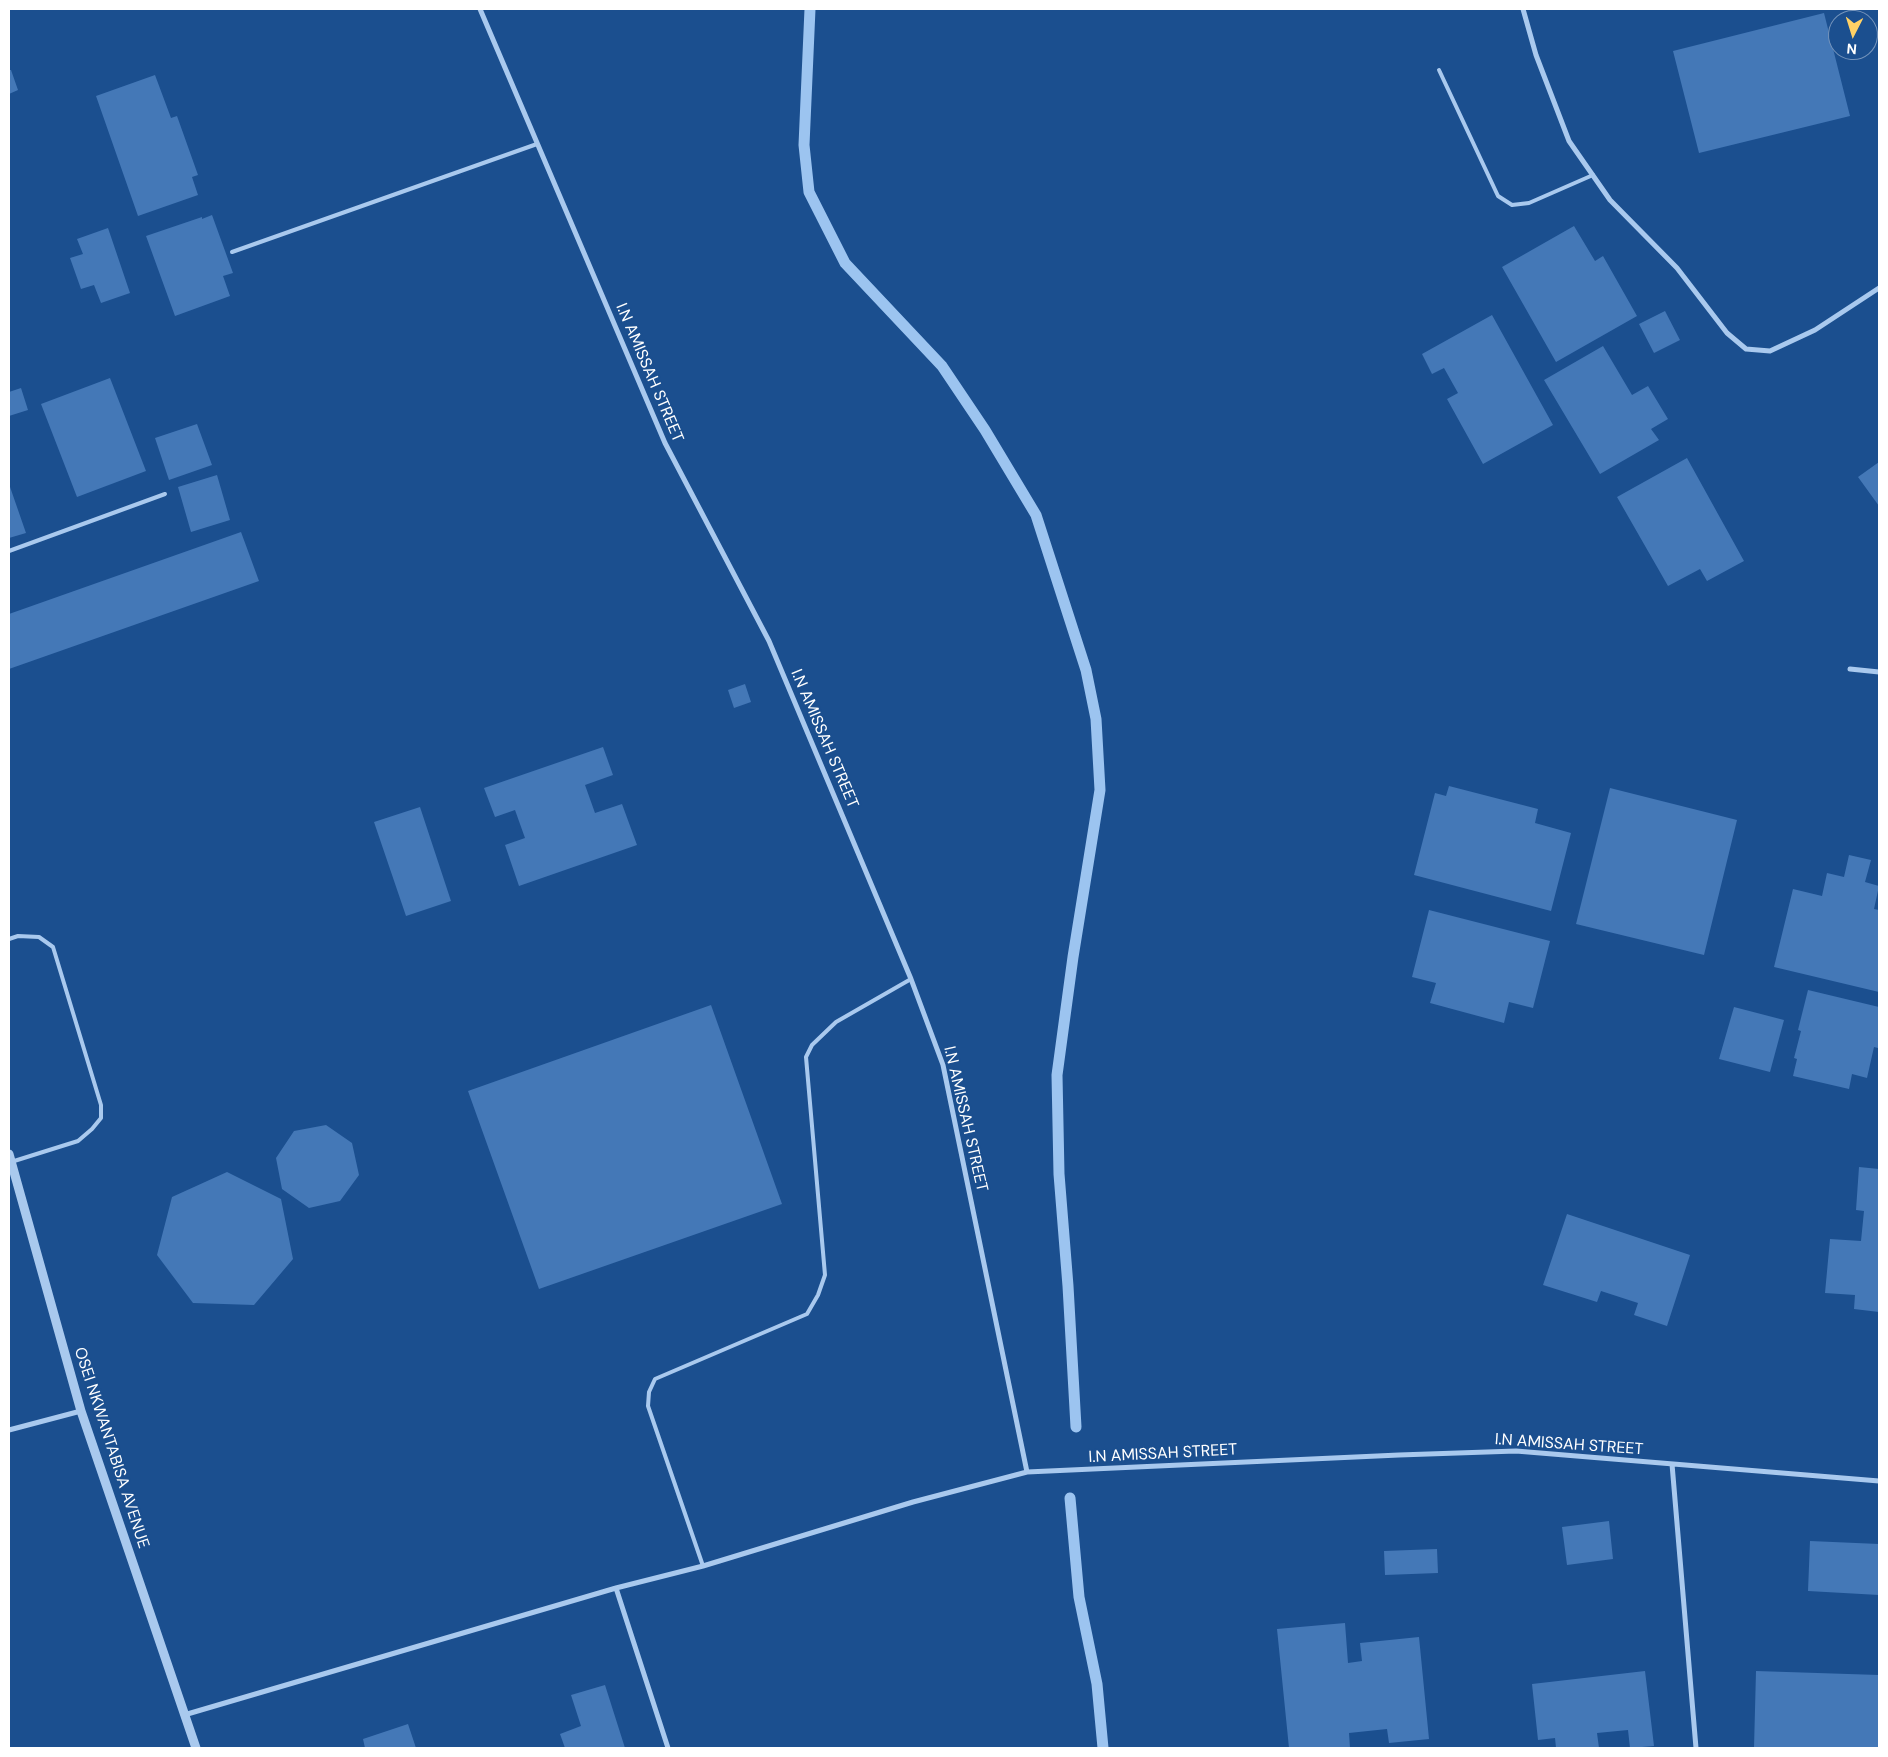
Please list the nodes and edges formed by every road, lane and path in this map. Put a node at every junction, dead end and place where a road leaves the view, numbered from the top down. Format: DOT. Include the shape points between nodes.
graph roads {
  1 [pos="480,9"];
  2 [pos="1523,9"];
  3 [pos="1439,70"];
  4 [pos="538,144"];
  5 [pos="1593,175"];
  6 [pos="232,252"];
  7 [pos="1879,288"];
  8 [pos="165,494"];
  9 [pos="9,551"];
  10 [pos="1850,669"];
  11 [pos="1879,672"];
  12 [pos="9,939"];
  13 [pos="911,978"];
  14 [pos="10,1158"];
  15 [pos="81,1411"];
  16 [pos="9,1430"];
  17 [pos="1672,1464"];
  18 [pos="1027,1472"];
  19 [pos="1879,1481"];
  20 [pos="703,1566"];
  21 [pos="616,1588"];
  22 [pos="184,1716"];
  23 [pos="196,1748"];
  24 [pos="668,1748"];
  25 [pos="1696,1748"];
  1 -- 4 [label="street, I.N AMISSAH STREET"];
  2 -- 5 [label="street" via="1536,55 1569,141"];
  3 -- 5 [label="lane" via="1498,196 1512,205 1529,203"];
  4 -- 6 [label="lane"];
  4 -- 13 [label="street, I.N AMISSAH STREET" via="665,443 769,641"];
  5 -- 7 [label="street" via="1610,200 1677,268 1727,333 1746,349 1770,351 1815,330"];
  8 -- 9 [label="lane"];
  10 -- 11 [label="street"];
  12 -- 14 [label="lane" via="39,937 52,947 101,1105 101,1118 78,1141"];
  13 -- 18 [label="street, I.N AMISSAH STREET" via="944,1065"];
  13 -- 20 [label="lane" via="836,1022 812,1045 806,1057 825,1275 808,1314 655,1379 649,1392 648,1406"];
  14 -- 15 [label="street, OSEI NKWANTABISA AVENUE"];
  15 -- 16 [label="street"];
  15 -- 22 [label="street, OSEI NKWANTABISA AVENUE"];
  17 -- 18 [label="street, I.N AMISSAH STREET" via="1516,1451"];
  17 -- 19 [label="street, I.N AMISSAH STREET"];
  17 -- 25 [label="street"];
  18 -- 20 [label="street" via="913,1502"];
  20 -- 21 [label="street"];
  21 -- 22 [label="street"];
  21 -- 24 [label="street"];
  22 -- 23 [label="street, OSEI NKWANTABISA AVENUE"];
}
